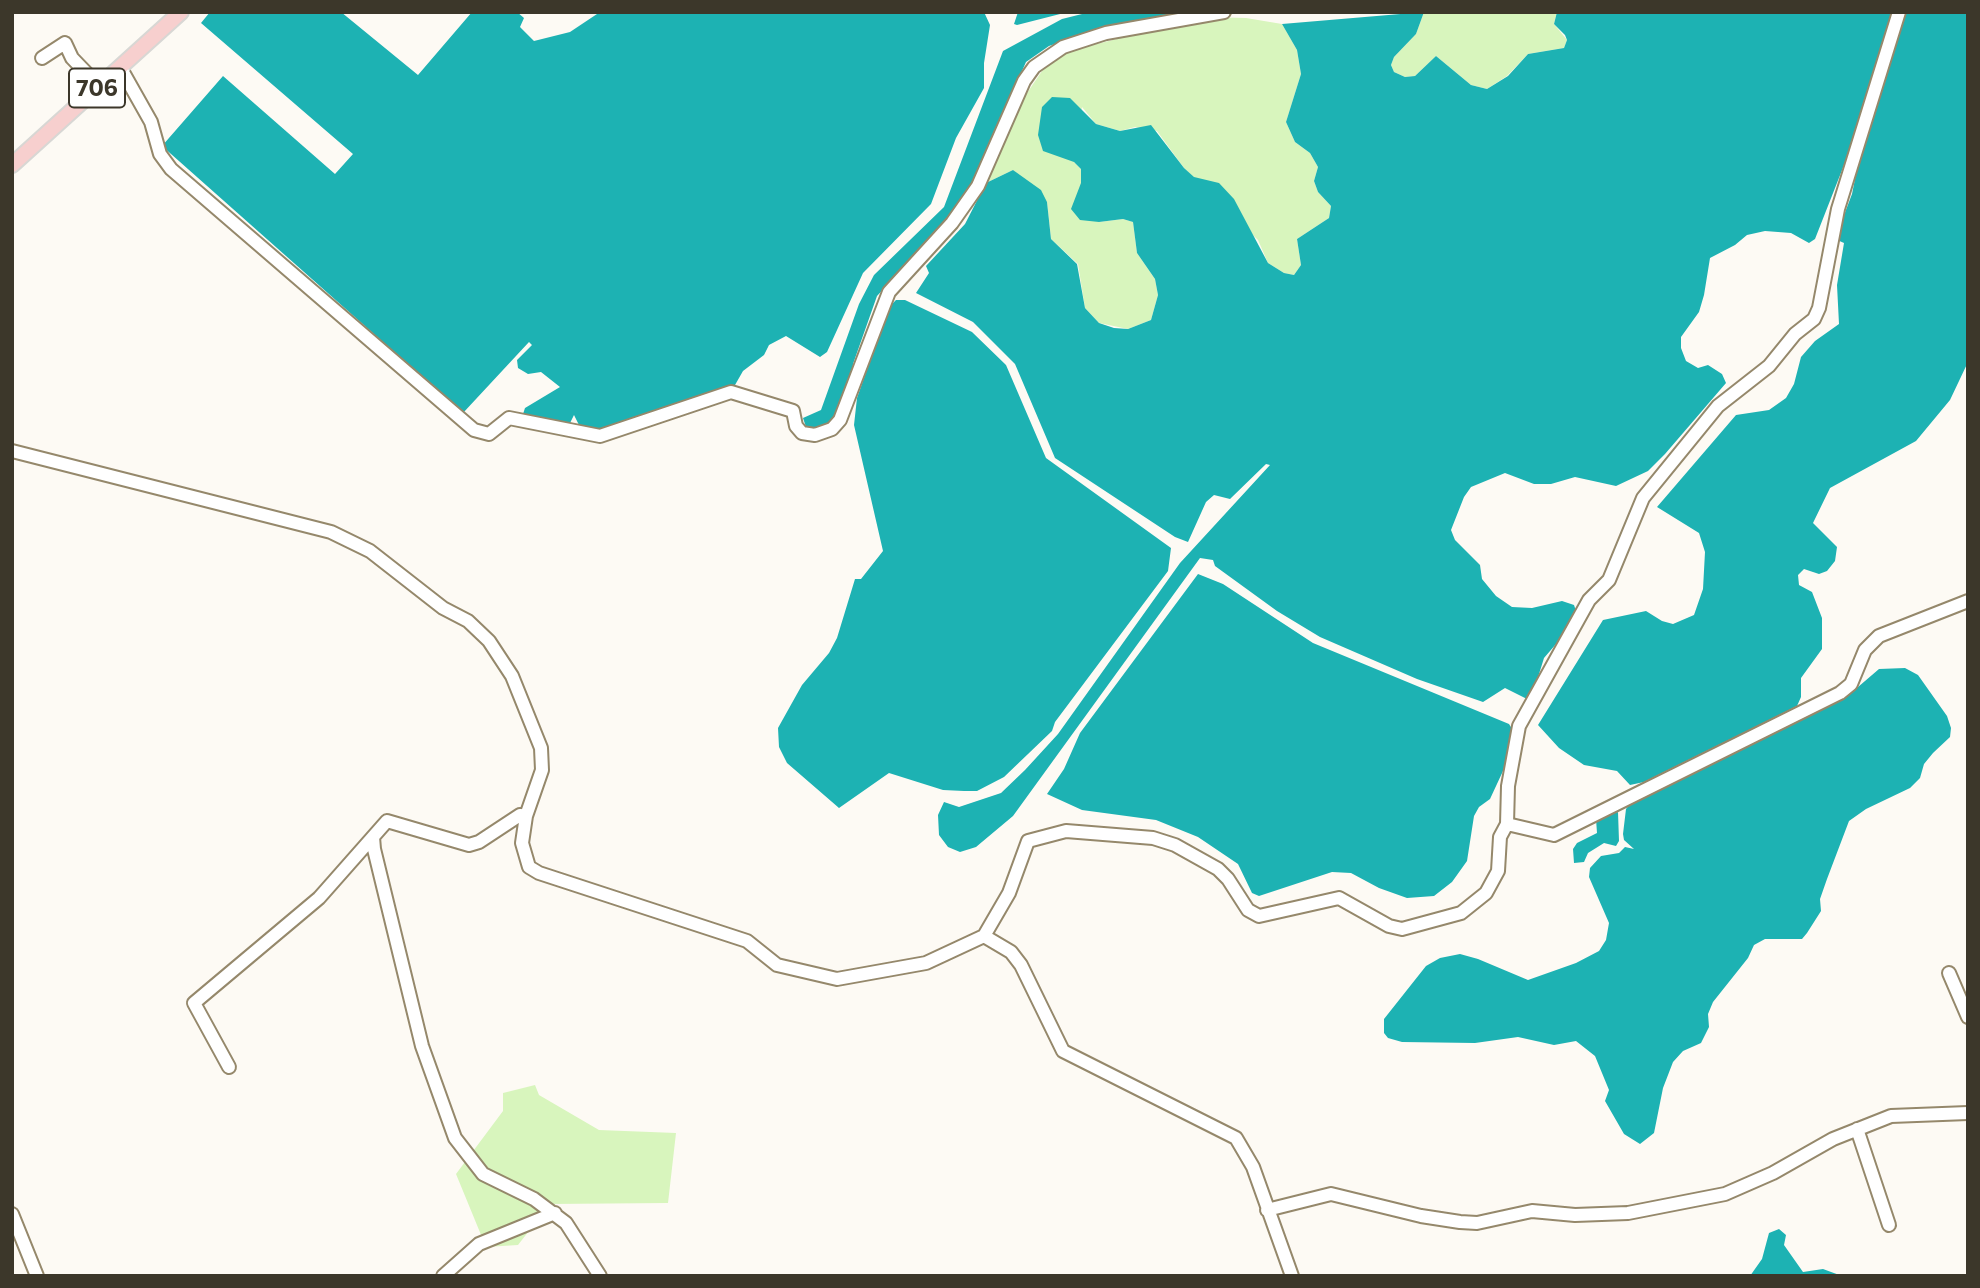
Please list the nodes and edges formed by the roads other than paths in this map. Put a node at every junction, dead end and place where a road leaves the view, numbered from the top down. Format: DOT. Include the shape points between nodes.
graph roads {
  1 [pos="181,12"];
  2 [pos="1224,12"];
  3 [pos="1899,12"];
  4 [pos="42,58"];
  5 [pos="120,67"];
  6 [pos="99,86"];
  7 [pos="12,165"];
  8 [pos="12,450"];
  9 [pos="1968,601"];
  10 [pos="526,816"];
  11 [pos="1507,824"];
  12 [pos="373,837"];
  13 [pos="984,936"];
  14 [pos="1950,973"];
  15 [pos="1968,1017"];
  16 [pos="229,1067"];
  17 [pos="1968,1113"];
  18 [pos="1857,1129"];
  19 [pos="1267,1210"];
  20 [pos="555,1213"];
  21 [pos="12,1214"];
  22 [pos="1889,1224"];
  23 [pos="37,1276"];
  24 [pos="443,1276"];
  25 [pos="600,1276"];
  26 [pos="1292,1276"];
  1 -- 5 [label="main road, 706"];
  2 -- 5 [label="street" via="1106,33 1063,47 1034,67 978,186 952,223 889,292 840,420 832,429 815,435 802,433 793,411 732,392 600,436 509,418 489,434 474,430 170,169 160,154 151,122"];
  3 -- 11 [label="street" via="1838,209 1814,319 1769,366 1718,406 1643,498 1609,580 1589,600 1518,726"];
  4 -- 6 [label="street" via="65,43 72,58"];
  5 -- 6 [label="main road, 706"];
  6 -- 7 [label="main road, 706"];
  8 -- 10 [label="street" via="331,532 388,563 468,621 489,641 512,676 541,748 542,770"];
  9 -- 11 [label="street" via="1879,636 1865,650 1851,684 1840,693 1554,835"];
  10 -- 12 [label="street" via="520,815 469,845 387,821"];
  10 -- 13 [label="street" via="522,843 529,867 556,880 747,941 776,965 837,979 926,963"];
  11 -- 13 [label="street" via="1500,837 1498,871 1486,893 1461,913 1402,929 1339,898 1259,916 1248,910 1218,869 1175,845 1153,838 1066,831 1028,841 1009,894"];
  12 -- 16 [label="street" via="318,898 194,1003"];
  12 -- 20 [label="street" via="422,1046 455,1138 483,1174"];
  13 -- 19 [label="street" via="1011,952 1021,965 1063,1051 1236,1138 1253,1167"];
  14 -- 15 [label="street"];
  17 -- 18 [label="street" via="1891,1116"];
  18 -- 19 [label="street" via="1725,1194 1628,1213 1532,1211 1477,1223 1460,1222 1331,1194"];
  18 -- 22 [label="street"];
  19 -- 26 [label="street"];
  20 -- 24 [label="street" via="479,1244"];
  20 -- 25 [label="street"];
  21 -- 23 [label="street"];
}
